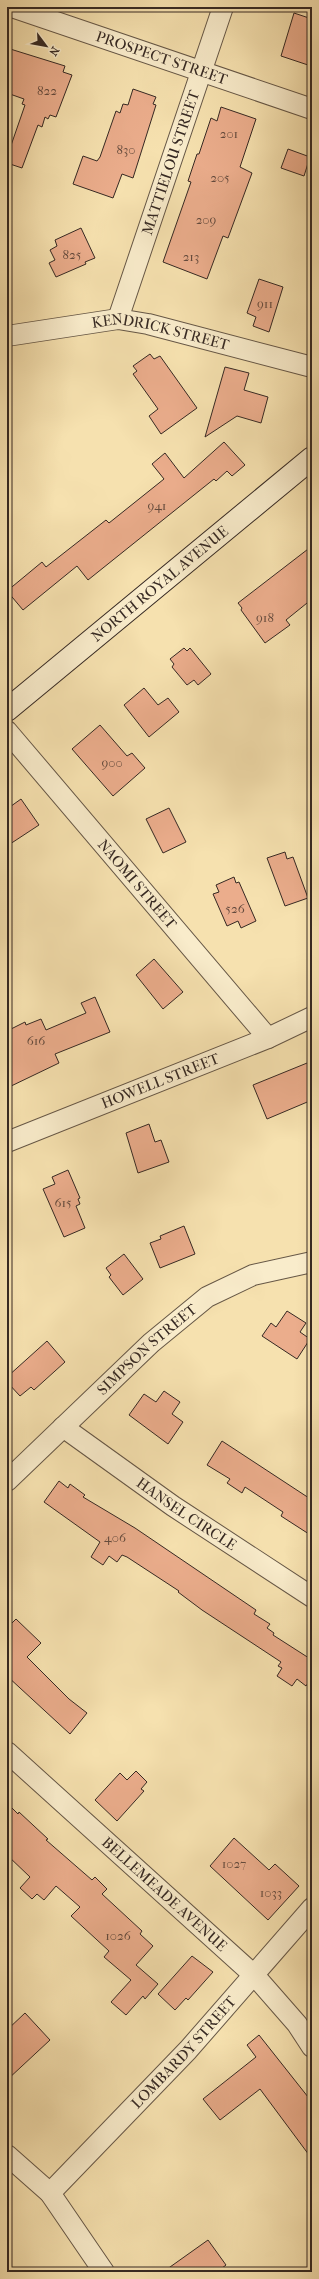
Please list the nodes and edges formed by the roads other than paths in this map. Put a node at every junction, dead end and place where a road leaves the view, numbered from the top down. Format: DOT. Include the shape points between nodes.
graph roads {
  1 [pos="12,7"];
  2 [pos="223,7"];
  3 [pos="201,70"];
  4 [pos="312,109"];
  5 [pos="118,319"];
  6 [pos="7,336"];
  7 [pos="312,367"];
  8 [pos="312,458"];
  9 [pos="7,710"];
  10 [pos="7,731"];
  11 [pos="312,1017"];
  12 [pos="268,1038"];
  13 [pos="7,1142"];
  14 [pos="311,1263"];
  15 [pos="63,1427"];
  16 [pos="7,1481"];
  17 [pos="312,1597"];
  18 [pos="7,1752"];
  19 [pos="312,1908"];
  20 [pos="255,1976"];
  21 [pos="312,2046"];
  22 [pos="7,2155"];
  23 [pos="50,2193"];
  24 [pos="104,2272"];
  1 -- 3 [label="street, PROSPECT STREET"];
  2 -- 3 [label="street, MATTIELOU STREET"];
  3 -- 4 [label="street, PROSPECT STREET"];
  3 -- 5 [label="street, MATTIELOU STREET"];
  5 -- 6 [label="street, KENDRICK STREET"];
  5 -- 7 [label="street, KENDRICK STREET" via="148,324"];
  8 -- 9 [label="street, NORTH ROYAL AVENUE"];
  10 -- 12 [label="street, NAOMI STREET"];
  11 -- 12 [label="street, HOWELL STREET"];
  12 -- 13 [label="street, HOWELL STREET"];
  14 -- 15 [label="street, SIMPSON STREET" via="253,1275 207,1297 151,1343"];
  15 -- 16 [label="street, SIMPSON STREET"];
  15 -- 17 [label="street, HANSEL CIRCLE" via="173,1506"];
  18 -- 20 [label="street, BELLEMEADE AVENUE"];
  19 -- 20 [label="street, LOMBARDY STREET"];
  20 -- 21 [label="street, BELLEMEADE AVENUE" via="297,2024"];
  20 -- 23 [label="street, LOMBARDY STREET" via="125,2117"];
  22 -- 23 [label="street"];
  23 -- 24 [label="street"];
}
